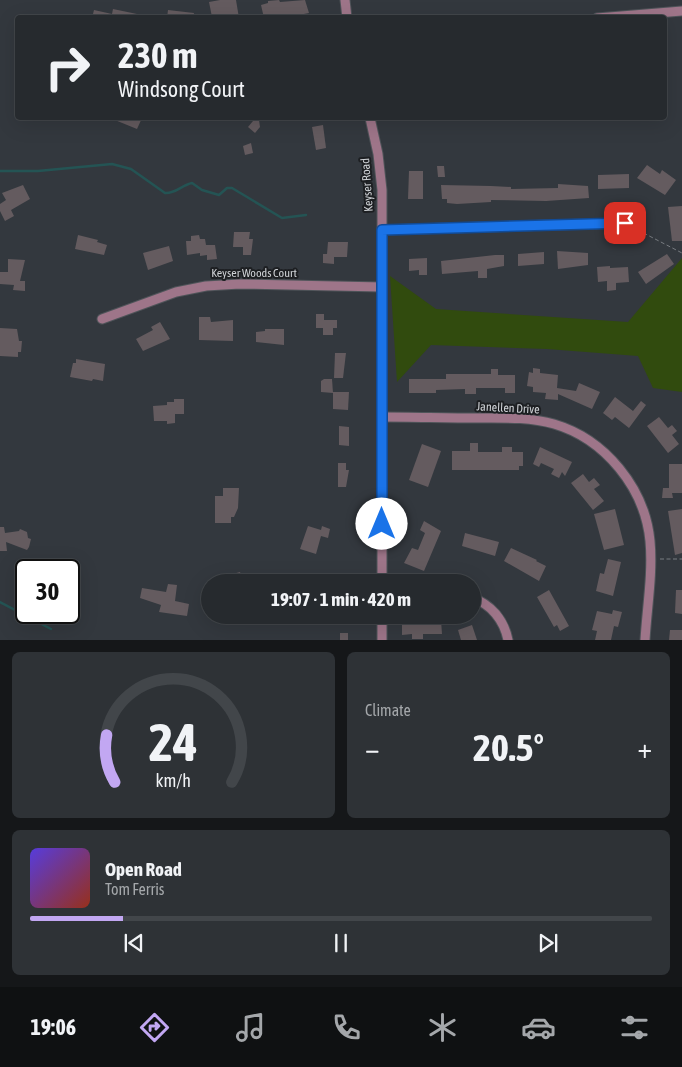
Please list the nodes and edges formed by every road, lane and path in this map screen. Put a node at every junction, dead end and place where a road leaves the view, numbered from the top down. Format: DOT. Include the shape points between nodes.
graph roads {
  1 [pos="345,0"];
  2 [pos="682,11"];
  3 [pos="347,15"];
  4 [pos="633,15"];
  5 [pos="370,120"];
  6 [pos="625,223"];
  7 [pos="382,230"];
  8 [pos="682,253"];
  9 [pos="382,287"];
  10 [pos="102,319"];
  11 [pos="383,417"];
  12 [pos="657,559"];
  13 [pos="682,559"];
  14 [pos="382,574"];
  15 [pos="481,602"];
  16 [pos="382,624"];
  17 [pos="382,640"];
  18 [pos="508,640"];
  19 [pos="645,640"];
  1 -- 3 [label="street"];
  2 -- 4 [label="street"];
  5 -- 7 [label="street, Keyser Road" via="380,171"];
  6 -- 7 [label="street"];
  6 -- 8 [label="path"];
  7 -- 9 [label="street, Keyser Road"];
  9 -- 10 [label="street, Keyser Woods Court" via="206,286 170,294"];
  9 -- 11 [label="street, Keyser Road"];
  11 -- 14 [label="street, Keyser Road"];
  11 -- 19 [label="street, Janellen Drive" via="530,419 572,431 602,450 632,486 648,530 650,559"];
  12 -- 13 [label="path"];
  15 -- 18 [label="street" via="497,615"];
  16 -- 17 [label="street"];
}
